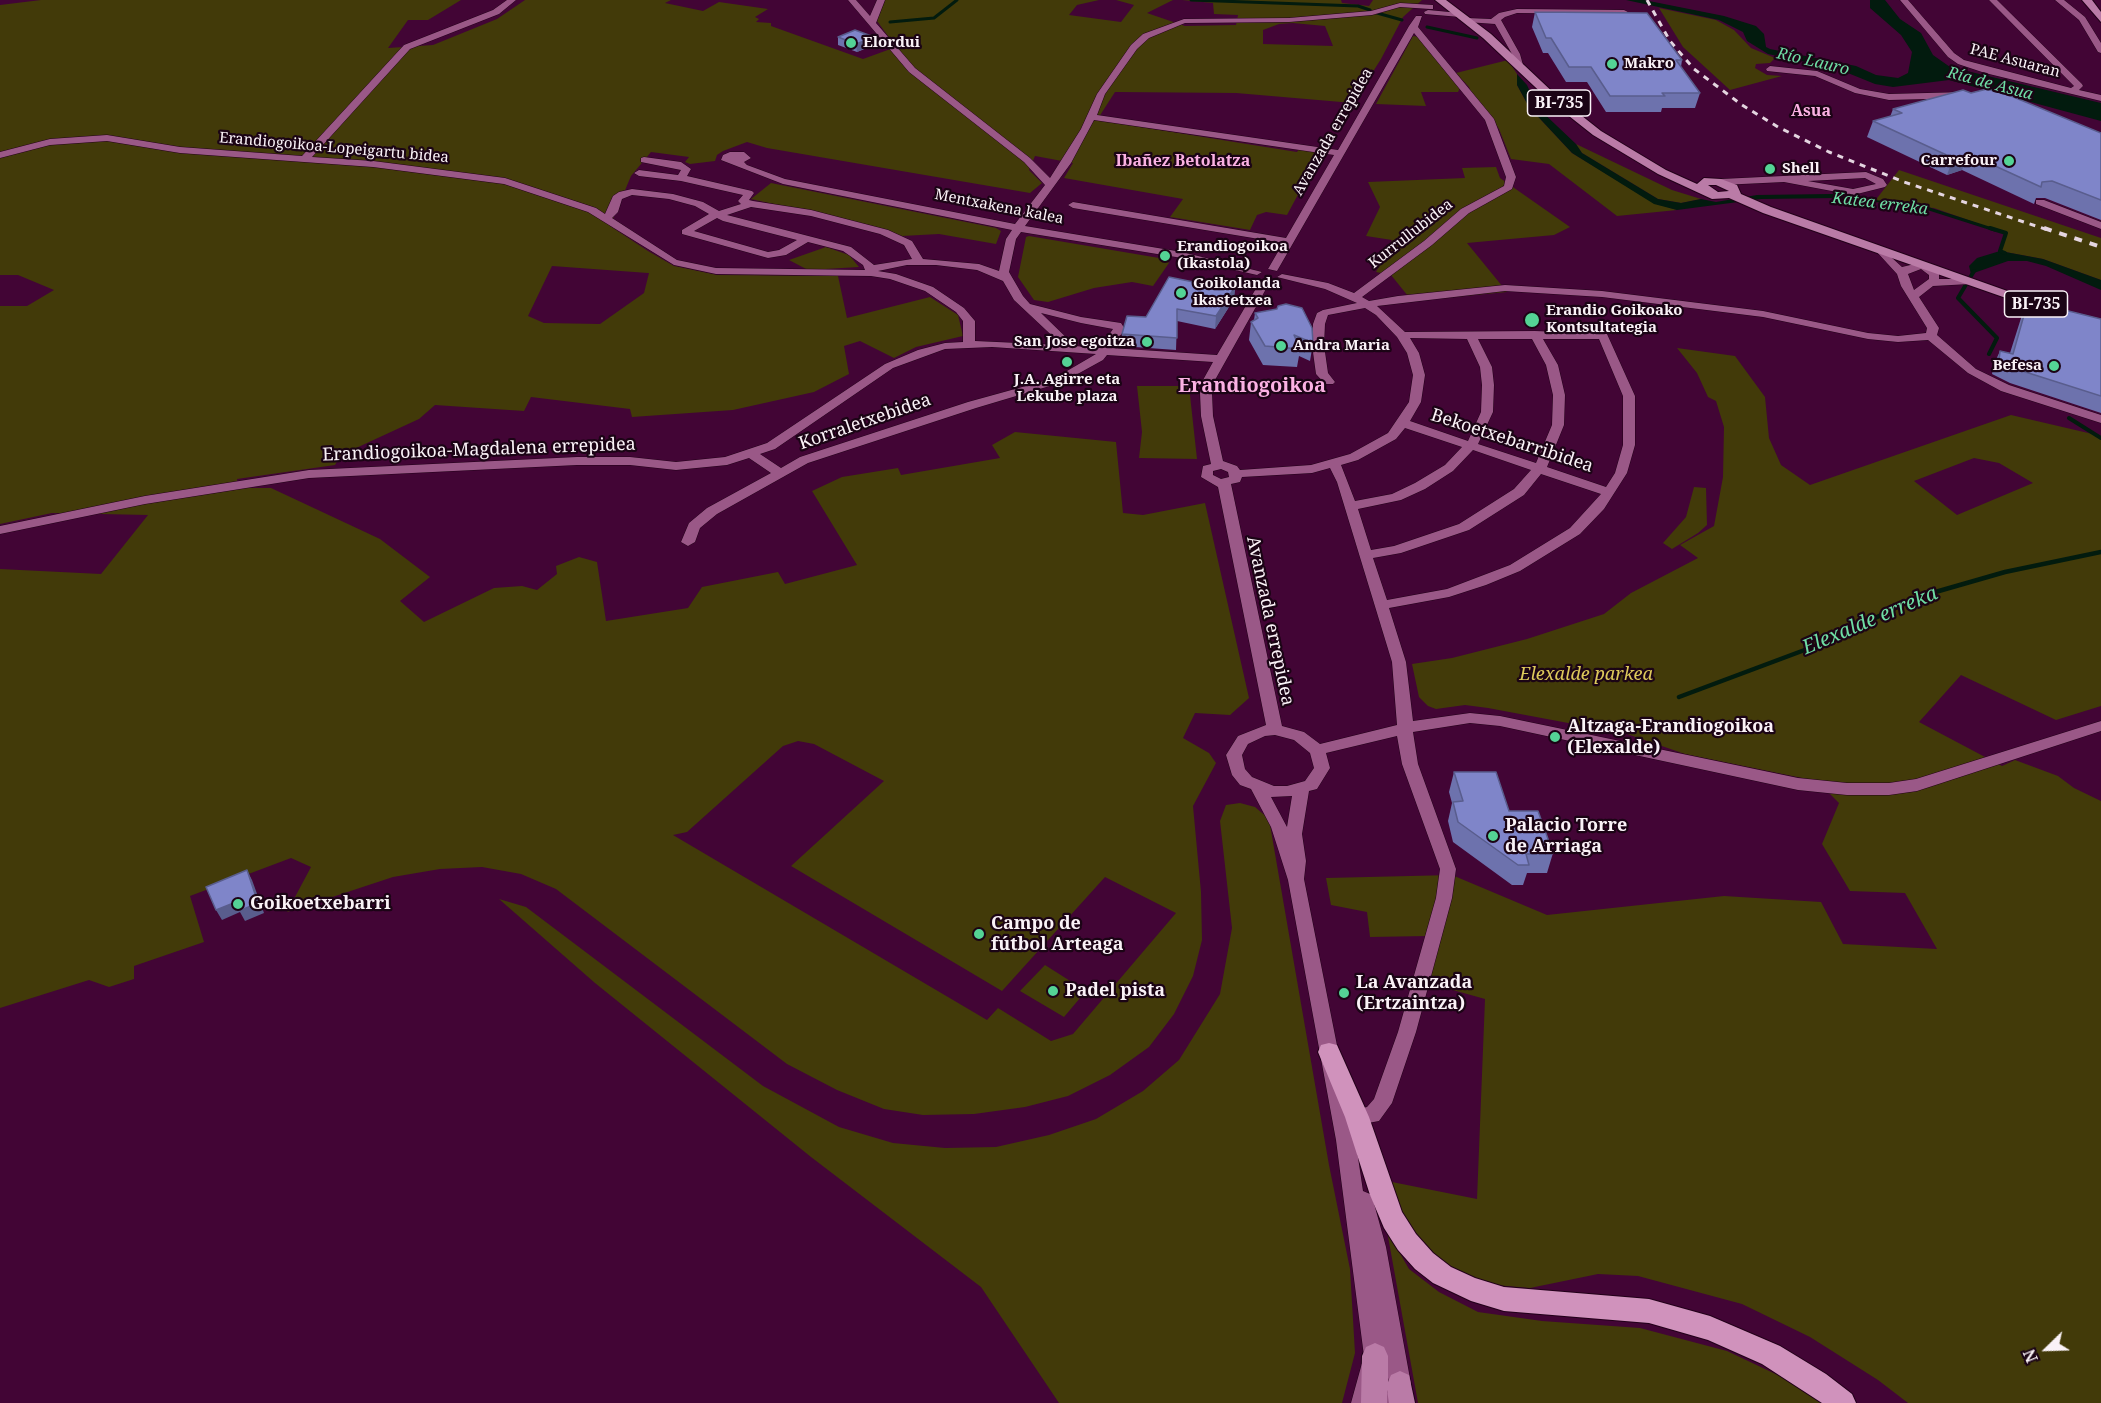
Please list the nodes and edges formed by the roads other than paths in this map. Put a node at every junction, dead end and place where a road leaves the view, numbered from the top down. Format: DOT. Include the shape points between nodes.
graph roads {
  1 [pos="513,0"];
  2 [pos="852,0"];
  3 [pos="881,0"];
  4 [pos="1904,0"];
  5 [pos="1993,0"];
  6 [pos="2059,0"];
  7 [pos="2086,0"];
  8 [pos="1444,1"];
  9 [pos="1428,8"];
  10 [pos="1624,12"];
  11 [pos="1461,15"];
  12 [pos="2101,19"];
  13 [pos="1497,20"];
  14 [pos="872,22"];
  15 [pos="1413,26"];
  16 [pos="2101,50"];
  17 [pos="1519,64"];
  18 [pos="1770,69"];
  19 [pos="2073,91"];
  20 [pos="1976,98"];
  21 [pos="2101,98"];
  22 [pos="1091,117"];
  23 [pos="1339,153"];
  24 [pos="0,155"];
  25 [pos="304,160"];
  26 [pos="644,160"];
  27 [pos="738,162"];
  28 [pos="639,173"];
  29 [pos="681,178"];
  30 [pos="773,178"];
  31 [pos="1788,180"];
  32 [pos="1754,181"];
  33 [pos="1721,182"];
  34 [pos="1049,183"];
  35 [pos="1705,186"];
  36 [pos="721,187"];
  37 [pos="756,193"];
  38 [pos="1735,193"];
  39 [pos="1716,196"];
  40 [pos="2040,202"];
  41 [pos="699,204"];
  42 [pos="1072,205"];
  43 [pos="719,214"];
  44 [pos="606,219"];
  45 [pos="1796,221"];
  46 [pos="2101,226"];
  47 [pos="1018,228"];
  48 [pos="807,239"];
  49 [pos="1288,241"];
  50 [pos="1881,250"];
  51 [pos="919,261"];
  52 [pos="1923,265"];
  53 [pos="871,271"];
  54 [pos="1257,272"];
  55 [pos="1277,273"];
  56 [pos="1902,273"];
  57 [pos="1006,278"];
  58 [pos="1266,280"];
  59 [pos="1970,281"];
  60 [pos="1929,283"];
  61 [pos="1912,296"];
  62 [pos="1355,297"];
  63 [pos="1368,304"];
  64 [pos="1026,306"];
  65 [pos="2067,315"];
  66 [pos="1471,334"];
  67 [pos="1535,334"];
  68 [pos="1402,335"];
  69 [pos="1931,336"];
  70 [pos="969,344"];
  71 [pos="1070,347"];
  72 [pos="1106,350"];
  73 [pos="1219,359"];
  74 [pos="1329,382"];
  75 [pos="2101,419"];
  76 [pos="1403,423"];
  77 [pos="1471,446"];
  78 [pos="751,453"];
  79 [pos="1217,465"];
  80 [pos="1335,465"];
  81 [pos="1539,468"];
  82 [pos="780,473"];
  83 [pos="1236,474"];
  84 [pos="1224,483"];
  85 [pos="1610,492"];
  86 [pos="1351,506"];
  87 [pos="0,530"];
  88 [pos="688,542"];
  89 [pos="1365,555"];
  90 [pos="1381,606"];
  91 [pos="2101,726"];
  92 [pos="1406,729"];
  93 [pos="1275,730"];
  94 [pos="1317,750"];
  95 [pos="1258,788"];
  96 [pos="1300,790"];
  97 [pos="1296,880"];
  98 [pos="1329,1053"];
  99 [pos="1357,1118"];
  100 [pos="1346,1140"];
  101 [pos="1375,1356"];
  102 [pos="1400,1396"];
  103 [pos="1362,1403"];
  104 [pos="1374,1403"];
  105 [pos="1843,1403"];
  1 -- 25 [label="street" via="496,12 407,47"];
  2 -- 14 [label="street"];
  3 -- 14 [label="street"];
  4 -- 19 [label="street, PAE Asuaran" via="1961,62"];
  5 -- 19 [label="street, PAE Asuaran" via="2079,86"];
  6 -- 16 [label="street" via="2082,19"];
  7 -- 12 [label="main road"];
  8 -- 9 [label="street"];
  8 -- 11 [label="main road, BI-735"];
  9 -- 11 [label="street"];
  9 -- 15 [label="street, Avanzada errepidea"];
  9 -- 22 [label="street" via="1400,5 1372,13 1173,24 1146,36 1134,47 1101,94"];
  10 -- 13 [label="street" via="1516,12"];
  11 -- 13 [label="street" via="1483,23"];
  11 -- 17 [label="main road, BI-735"];
  13 -- 17 [label="street"];
  14 -- 34 [label="street" via="912,70 1027,160"];
  15 -- 23 [label="street, Avanzada errepidea"];
  15 -- 62 [label="street, Kurrullubidea" via="1489,119 1511,177 1509,187 1465,212"];
  17 -- 35 [label="main road, BI-735" via="1576,117 1613,144 1640,160"];
  18 -- 20 [label="street" via="1817,74 1858,91 1889,97 1954,94"];
  19 -- 21 [label="street, PAE Asuaran"];
  22 -- 23 [label="street"];
  22 -- 34 [label="street" via="1066,163"];
  23 -- 49 [label="street, Avanzada errepidea"];
  24 -- 25 [label="street, Erandiogoikoa-Lopeigartu bidea" via="50,142 91,137 237,156"];
  25 -- 44 [label="street, Erandiogoikoa-Lopeigartu bidea" via="425,169 505,181 566,200"];
  26 -- 29 [label="street" via="681,165 686,169"];
  27 -- 30 [label="street, Mentxakena kalea"];
  28 -- 29 [label="street"];
  29 -- 36 [label="street"];
  30 -- 37 [label="street"];
  30 -- 47 [label="street, Mentxakena kalea"];
  31 -- 31 [label="street" via="1853,192 1881,185 1866,175"];
  31 -- 32 [label="street"];
  32 -- 33 [label="street"];
  32 -- 38 [label="street"];
  33 -- 35 [label="main road"];
  33 -- 38 [label="main road"];
  34 -- 47 [label="street"];
  35 -- 39 [label="main road"];
  36 -- 37 [label="street"];
  36 -- 41 [label="street"];
  37 -- 43 [label="street"];
  37 -- 51 [label="street" via="811,213 884,232 908,243"];
  38 -- 39 [label="main road"];
  38 -- 45 [label="main road, BI-735"];
  39 -- 45 [label="main road, BI-735"];
  40 -- 46 [label="street"];
  41 -- 43 [label="street"];
  41 -- 44 [label="street" via="632,192 617,198 614,212"];
  42 -- 49 [label="street"];
  43 -- 48 [label="street"];
  43 -- 48 [label="street" via="686,232 768,255 782,253"];
  44 -- 53 [label="street, Erandiogoikoa-Lopeigartu bidea" via="674,262 716,271"];
  45 -- 50 [label="main road, BI-735"];
  47 -- 54 [label="street, Mentxakena kalea"];
  47 -- 57 [label="street" via="1011,239"];
  48 -- 53 [label="street" via="847,249"];
  49 -- 55 [label="street, Avanzada errepidea"];
  50 -- 52 [label="main road, BI-735"];
  50 -- 56 [label="street"];
  51 -- 53 [label="street"];
  51 -- 57 [label="street" via="979,267"];
  52 -- 56 [label="street"];
  52 -- 59 [label="main road, BI-735"];
  52 -- 60 [label="street" via="1935,274"];
  53 -- 70 [label="street, Erandiogoikoa-Lopeigartu bidea" via="929,289 960,310 969,321"];
  54 -- 55 [label="street"];
  54 -- 58 [label="street" via="1259,278"];
  55 -- 58 [label="street"];
  55 -- 62 [label="street"];
  56 -- 61 [label="street"];
  57 -- 64 [label="street"];
  58 -- 73 [label="street"];
  59 -- 60 [label="street"];
  59 -- 65 [label="main road, BI-735"];
  60 -- 61 [label="street"];
  61 -- 69 [label="street" via="1933,328"];
  62 -- 63 [label="street"];
  63 -- 68 [label="street"];
  63 -- 69 [label="street" via="1494,289 1602,294 1763,314 1868,336"];
  63 -- 74 [label="street" via="1323,313 1318,345 1322,374"];
  64 -- 71 [label="street"];
  64 -- 72 [label="street" via="1081,320 1113,323 1119,329"];
  66 -- 67 [label="street"];
  66 -- 68 [label="street"];
  66 -- 77 [label="street" via="1486,367 1488,385 1487,412"];
  67 -- 81 [label="street" via="1552,365 1559,395 1556,432"];
  67 -- 85 [label="street" via="1603,336 1629,396 1629,445 1621,473"];
  68 -- 76 [label="street" via="1413,353 1419,375 1415,402"];
  69 -- 75 [label="street" via="1972,371 2004,388"];
  70 -- 71 [label="street, Erandiogoikoa-Magdalena errepidea"];
  70 -- 78 [label="street, Erandiogoikoa-Magdalena errepidea" via="922,352 889,366 771,446"];
  71 -- 72 [label="street, Erandiogoikoa-Magdalena errepidea"];
  72 -- 73 [label="street, Erandiogoikoa-Magdalena errepidea"];
  72 -- 82 [label="street, Korraletxebidea" via="1059,380 804,460"];
  73 -- 79 [label="street" via="1206,393"];
  76 -- 77 [label="street, Bekoetxebarribidea"];
  76 -- 80 [label="street" via="1392,436"];
  77 -- 81 [label="street, Bekoetxebarribidea"];
  77 -- 86 [label="street" via="1449,468 1420,486 1396,497"];
  78 -- 82 [label="street"];
  78 -- 87 [label="street, Erandiogoikoa-Magdalena errepidea" via="727,461 676,466 577,461 309,474 145,500"];
  79 -- 83 [label="street" via="1230,467"];
  79 -- 84 [label="street" via="1205,474 1210,480"];
  80 -- 83 [label="street"];
  80 -- 86 [label="street"];
  81 -- 85 [label="street, Bekoetxebarribidea"];
  81 -- 89 [label="street" via="1519,492 1464,527 1406,547"];
  82 -- 88 [label="street, Korraletxebidea" via="712,511 694,526"];
  83 -- 84 [label="street" via="1235,479"];
  84 -- 93 [label="street, Avanzada errepidea"];
  85 -- 90 [label="street" via="1575,531 1515,568 1449,593"];
  86 -- 89 [label="street"];
  89 -- 90 [label="street"];
  90 -- 92 [label="street" via="1399,662"];
  91 -- 92 [label="street" via="1917,785 1889,789 1798,784 1500,721 1470,718"];
  92 -- 94 [label="street"];
  92 -- 99 [label="street" via="1404,739 1410,764 1445,858 1448,879 1407,1032 1382,1103 1372,1115"];
  93 -- 94 [label="street" via="1299,736"];
  93 -- 95 [label="street" via="1252,734 1234,755 1238,771"];
  94 -- 96 [label="street" via="1321,759 1318,777"];
  95 -- 96 [label="street"];
  95 -- 97 [label="street" via="1279,827"];
  96 -- 97 [label="street" via="1294,834"];
  97 -- 98 [label="street"];
  98 -- 99 [label="highway"];
  98 -- 100 [label="street"];
  99 -- 105 [label="highway" via="1393,1220 1407,1242 1442,1275 1504,1299 1649,1311 1710,1328 1771,1355"];
  100 -- 101 [label="street"];
  100 -- 102 [label="street" via="1376,1247"];
  101 -- 103 [label="street"];
  101 -- 104 [label="main road"];
}
